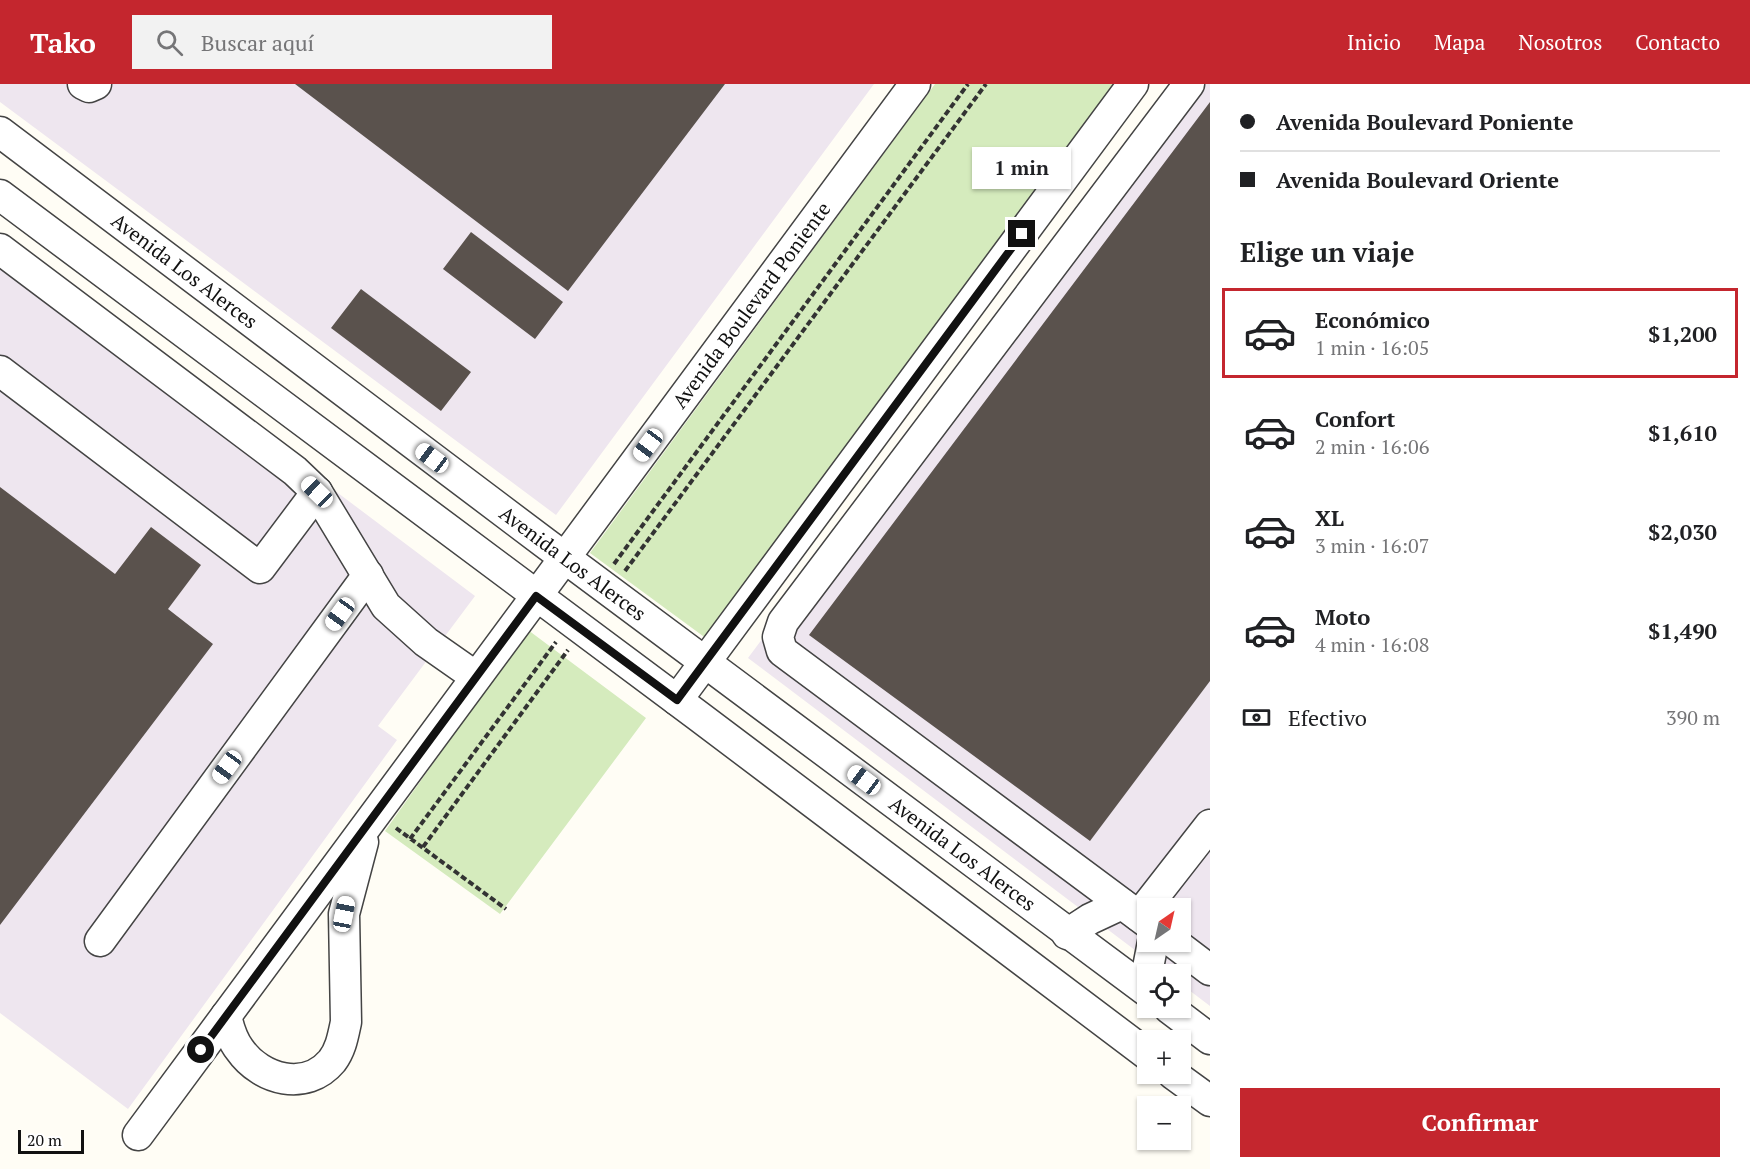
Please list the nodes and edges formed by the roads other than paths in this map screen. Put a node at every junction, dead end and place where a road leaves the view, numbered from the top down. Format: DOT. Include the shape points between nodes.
graph roads {
  1 [pos="83,84"];
  2 [pos="96,84"];
  3 [pos="915,84"];
  4 [pos="1133,84"];
  5 [pos="1189,84"];
  6 [pos="0,132"];
  7 [pos="0,195"];
  8 [pos="0,249"];
  9 [pos="0,371"];
  10 [pos="317,492"];
  11 [pos="565,557"];
  12 [pos="368,575"];
  13 [pos="536,596"];
  14 [pos="706,661"];
  15 [pos="476,677"];
  16 [pos="677,700"];
  17 [pos="372,818"];
  18 [pos="1210,825"];
  19 [pos="1157,898"];
  20 [pos="1137,919"];
  21 [pos="1137,921"];
  22 [pos="1067,934"];
  23 [pos="100,941"];
  24 [pos="1186,952"];
  25 [pos="1210,970"];
  26 [pos="1137,983"];
  27 [pos="226,1016"];
  28 [pos="1182,1018"];
  29 [pos="1210,1039"];
  30 [pos="1137,1047"];
  31 [pos="1187,1084"];
  32 [pos="1210,1101"];
  33 [pos="138,1135"];
  1 -- 2 [label="street"];
  3 -- 11 [label="street, Avenida Boulevard Poniente"];
  4 -- 14 [label="street"];
  5 -- 20 [label="street" via="783,622 778,637 782,651"];
  6 -- 11 [label="street, Avenida Los Alerces"];
  7 -- 13 [label="street"];
  8 -- 10 [label="street" via="295,471"];
  9 -- 10 [label="street" via="261,568"];
  10 -- 12 [label="street"];
  11 -- 13 [label="street, Avenida Boulevard Poniente"];
  11 -- 14 [label="street, Avenida Los Alerces"];
  12 -- 15 [label="street" via="386,606 426,642"];
  12 -- 23 [label="street"];
  13 -- 15 [label="street, Avenida Boulevard Poniente"];
  13 -- 16 [label="street"];
  14 -- 16 [label="street"];
  14 -- 22 [label="street, Avenida Los Alerces"];
  15 -- 17 [label="street, Avenida Boulevard Poniente"];
  16 -- 30 [label="street"];
  17 -- 27 [label="street, Avenida Boulevard Poniente"];
  17 -- 27 [label="street" via="344,914 346,1022 332,1060 325,1068 302,1079 274,1077 241,1052 231,1036"];
  18 -- 19 [label="street"];
  21 -- 22 [label="street" via="1090,919"];
  22 -- 26 [label="street, Avenida Los Alerces"];
  24 -- 25 [label="street"];
  27 -- 33 [label="street, Avenida Boulevard Poniente"];
  28 -- 29 [label="street"];
  31 -- 32 [label="street"];
}
